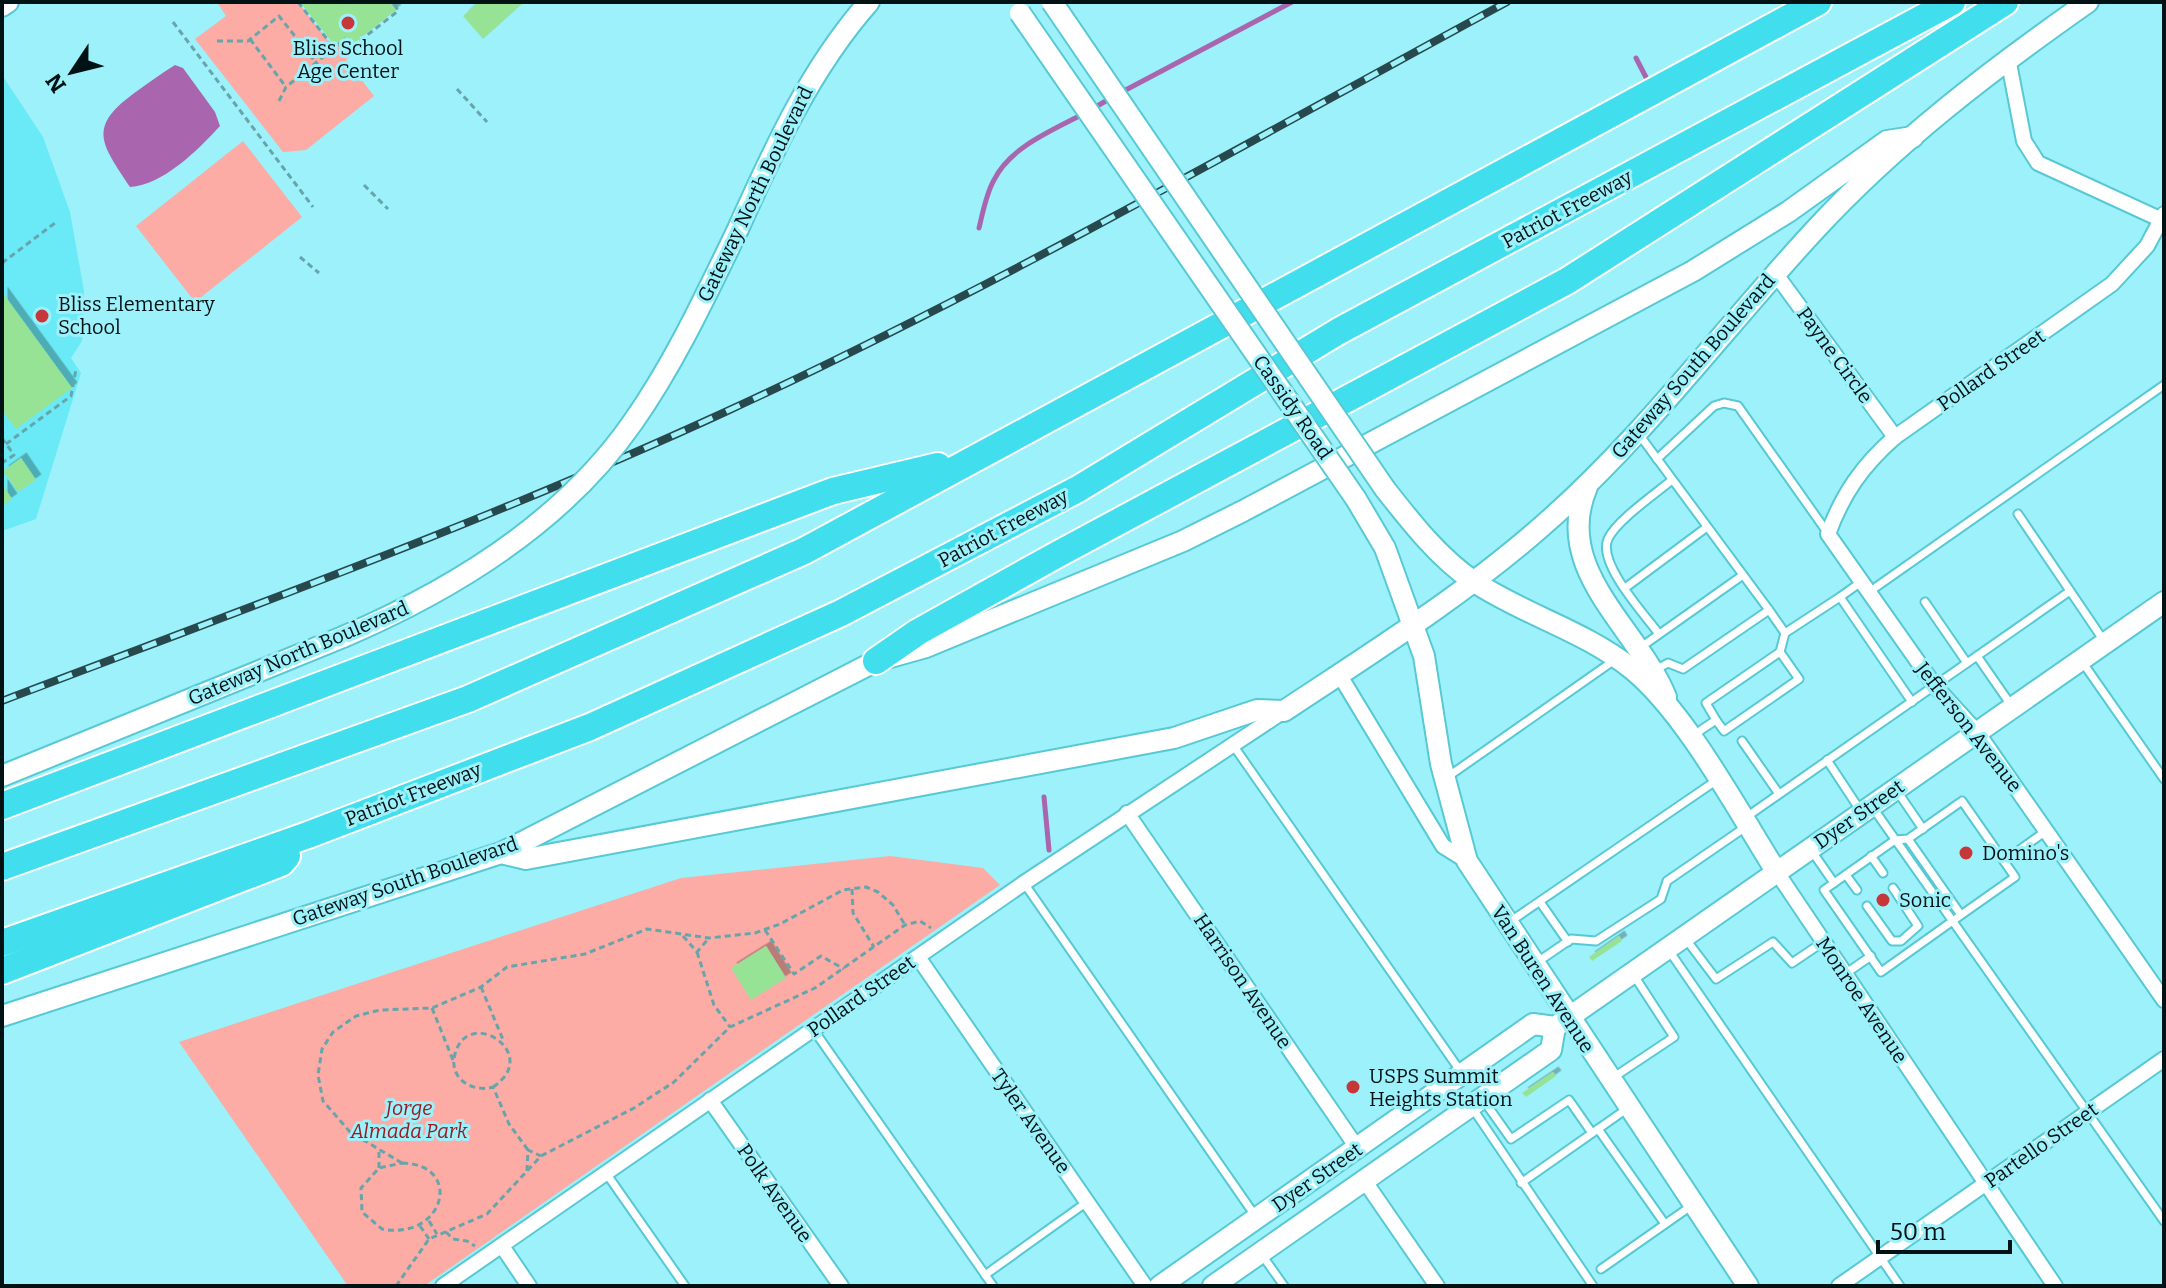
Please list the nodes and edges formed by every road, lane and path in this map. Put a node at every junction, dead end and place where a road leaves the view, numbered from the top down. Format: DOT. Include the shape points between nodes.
graph roads {
  1 [pos="8,2"];
  2 [pos="298,2"];
  3 [pos="394,2"];
  4 [pos="869,2"];
  5 [pos="1052,2"];
  6 [pos="1818,2"];
  7 [pos="1952,2"];
  8 [pos="2005,2"];
  9 [pos="2088,2"];
  10 [pos="2,6"];
  11 [pos="1016,8"];
  12 [pos="173,22"];
  13 [pos="250,39"];
  14 [pos="217,41"];
  15 [pos="334,48"];
  16 [pos="2008,58"];
  17 [pos="316,63"];
  18 [pos="328,78"];
  19 [pos="286,87"];
  20 [pos="457,89"];
  21 [pos="279,101"];
  22 [pos="487,122"];
  23 [pos="1913,137"];
  24 [pos="364,185"];
  25 [pos="313,207"];
  26 [pos="388,209"];
  27 [pos="2163,218"];
  28 [pos="55,223"];
  29 [pos="300,257"];
  30 [pos="2,263"];
  31 [pos="319,273"];
  32 [pos="1775,273"];
  33 [pos="76,369"];
  34 [pos="2164,385"];
  35 [pos="1637,432"];
  36 [pos="1895,437"];
  37 [pos="2,438"];
  38 [pos="6,444"];
  39 [pos="971,458"];
  40 [pos="1657,459"];
  41 [pos="2,463"];
  42 [pos="1672,480"];
  43 [pos="1589,481"];
  44 [pos="2018,514"];
  45 [pos="1707,527"];
  46 [pos="1828,534"];
  47 [pos="1743,575"];
  48 [pos="1472,581"];
  49 [pos="1865,587"];
  50 [pos="1625,588"];
  51 [pos="2070,591"];
  52 [pos="1840,597"];
  53 [pos="1925,602"];
  54 [pos="2164,602"];
  55 [pos="1769,610"];
  56 [pos="1414,622"];
  57 [pos="1785,633"];
  58 [pos="1659,634"];
  59 [pos="2105,643"];
  60 [pos="1639,648"];
  61 [pos="1780,652"];
  62 [pos="1977,656"];
  63 [pos="1617,658"];
  64 [pos="2081,660"];
  65 [pos="876,661"];
  66 [pos="1967,663"];
  67 [pos="1655,670"];
  68 [pos="1339,674"];
  69 [pos="1935,686"];
  70 [pos="1912,702"];
  71 [pos="2012,707"];
  72 [pos="1284,711"];
  73 [pos="1673,712"];
  74 [pos="1716,720"];
  75 [pos="1977,732"];
  76 [pos="1690,738"];
  77 [pos="1742,741"];
  78 [pos="1233,744"];
  79 [pos="1827,760"];
  80 [pos="2,776"];
  81 [pos="2164,779"];
  82 [pos="1444,780"];
  83 [pos="1717,780"];
  84 [pos="1895,788"];
  85 [pos="1779,794"];
  86 [pos="2,806"];
  87 [pos="1866,809"];
  88 [pos="1127,813"];
  89 [pos="1745,823"];
  90 [pos="1923,829"];
  91 [pos="2046,831"];
  92 [pos="308,835"];
  93 [pos="1908,839"];
  94 [pos="1895,840"];
  95 [pos="1810,848"];
  96 [pos="501,853"];
  97 [pos="1871,856"];
  98 [pos="1467,861"];
  99 [pos="2004,861"];
  100 [pos="2,867"];
  101 [pos="1776,871"];
  102 [pos="1883,873"];
  103 [pos="1846,875"];
  104 [pos="1024,883"];
  105 [pos="1834,883"];
  106 [pos="1893,888"];
  107 [pos="852,889"];
  108 [pos="1857,890"];
  109 [pos="1540,902"];
  110 [pos="1867,906"];
  111 [pos="1961,915"];
  112 [pos="1952,923"];
  113 [pos="1507,924"];
  114 [pos="905,925"];
  115 [pos="765,930"];
  116 [pos="934,932"];
  117 [pos="683,936"];
  118 [pos="709,938"];
  119 [pos="1568,942"];
  120 [pos="1675,942"];
  121 [pos="1823,942"];
  122 [pos="2,943"];
  123 [pos="874,947"];
  124 [pos="697,952"];
  125 [pos="1871,956"];
  126 [pos="918,957"];
  127 [pos="1534,964"];
  128 [pos="844,969"];
  129 [pos="2,971"];
  130 [pos="1631,973"];
  131 [pos="1845,974"];
  132 [pos="481,987"];
  133 [pos="2164,1000"];
  134 [pos="432,1008"];
  135 [pos="2,1016"];
  136 [pos="1562,1022"];
  137 [pos="730,1027"];
  138 [pos="813,1029"];
  139 [pos="506,1047"];
  140 [pos="2164,1059"];
  141 [pos="454,1062"];
  142 [pos="1463,1074"];
  143 [pos="1609,1081"];
  144 [pos="493,1087"];
  145 [pos="710,1100"];
  146 [pos="1476,1103"];
  147 [pos="1628,1108"];
  148 [pos="2088,1112"];
  149 [pos="1595,1131"];
  150 [pos="1511,1139"];
  151 [pos="1358,1149"];
  152 [pos="528,1150"];
  153 [pos="1498,1150"];
  154 [pos="379,1152"];
  155 [pos="541,1156"];
  156 [pos="402,1163"];
  157 [pos="379,1168"];
  158 [pos="527,1171"];
  159 [pos="606,1173"];
  160 [pos="1364,1180"];
  161 [pos="1521,1183"];
  162 [pos="1985,1184"];
  163 [pos="1087,1202"];
  164 [pos="1693,1204"];
  165 [pos="1259,1217"];
  166 [pos="429,1221"];
  167 [pos="2164,1221"];
  168 [pos="1665,1224"];
  169 [pos="420,1226"];
  170 [pos="446,1232"];
  171 [pos="437,1234"];
  172 [pos="429,1239"];
  173 [pos="502,1246"];
  174 [pos="477,1249"];
  175 [pos="1261,1253"];
  176 [pos="1880,1257"];
  177 [pos="1601,1269"];
  178 [pos="985,1275"];
  179 [pos="396,1286"];
  180 [pos="443,1286"];
  181 [pos="529,1286"];
  182 [pos="685,1286"];
  183 [pos="841,1286"];
  184 [pos="993,1286"];
  185 [pos="1145,1286"];
  186 [pos="1160,1286"];
  187 [pos="1183,1286"];
  188 [pos="1213,1286"];
  189 [pos="1284,1286"];
  190 [pos="1437,1286"];
  191 [pos="1593,1286"];
  192 [pos="1748,1286"];
  193 [pos="1839,1286"];
  194 [pos="1900,1286"];
  195 [pos="2055,1286"];
  1 -- 10 [label="main road"];
  2 -- 15 [label="path"];
  3 -- 15 [label="path" via="398,11 354,50 345,39"];
  4 -- 80 [label="main road, Gateway North Boulevard, bridge" via="794,111 649,397 608,453 564,500 482,563 408,606"];
  5 -- 48 [label="main road, Cassidy Road, bridge" via="1385,489 1422,535"];
  6 -- 39 [label="highway"];
  7 -- 92 [label="highway, Patriot Freeway" via="1339,331 1132,458 841,613 590,727"];
  8 -- 65 [label="highway" via="1567,281 1060,553"];
  9 -- 16 [label="main road, Gateway South Boulevard"];
  11 -- 56 [label="main road, Cassidy Road, bridge" via="1356,499 1385,548"];
  12 -- 25 [label="path"];
  13 -- 14 [label="path"];
  13 -- 17 [label="path" via="279,16"];
  13 -- 19 [label="path"];
  15 -- 17 [label="path"];
  16 -- 23 [label="main road, Gateway South Boulevard"];
  16 -- 27 [label="street" via="2024,141 2038,163"];
  17 -- 18 [label="path"];
  17 -- 19 [label="path"];
  19 -- 21 [label="path"];
  20 -- 22 [label="path"];
  23 -- 32 [label="main road, Gateway South Boulevard"];
  23 -- 65 [label="main road, Gateway South Boulevard" via="1887,141 1693,271 1243,511 926,647"];
  24 -- 26 [label="path"];
  27 -- 36 [label="street, Pollard Street" via="2147,246 2112,284"];
  28 -- 30 [label="path"];
  29 -- 31 [label="path"];
  32 -- 35 [label="main road, Gateway South Boulevard"];
  32 -- 36 [label="street, Payne Circle"];
  33 -- 38 [label="path" via="71,396"];
  34 -- 49 [label="lane"];
  35 -- 40 [label="lane"];
  35 -- 43 [label="main road, Gateway South Boulevard"];
  36 -- 46 [label="street, Pollard Street" via="1853,479"];
  37 -- 38 [label="path"];
  38 -- 41 [label="path" via="14,455"];
  39 -- 86 [label="highway" via="833,491"];
  39 -- 100 [label="highway" via="804,551 493,689"];
  40 -- 42 [label="lane"];
  40 -- 46 [label="lane" via="1714,406 1738,406"];
  42 -- 45 [label="lane"];
  42 -- 50 [label="lane" via="1607,540 1606,555"];
  43 -- 48 [label="main road, Gateway South Boulevard" via="1541,528"];
  43 -- 60 [label="main road" via="1578,512 1581,554 1596,590"];
  44 -- 51 [label="lane"];
  45 -- 47 [label="lane"];
  45 -- 50 [label="lane"];
  46 -- 49 [label="street, Jefferson Avenue"];
  47 -- 55 [label="lane"];
  47 -- 58 [label="lane"];
  48 -- 56 [label="main road, Gateway South Boulevard"];
  48 -- 63 [label="main road, Cassidy Road"];
  49 -- 52 [label="lane"];
  49 -- 69 [label="street, Jefferson Avenue"];
  50 -- 58 [label="lane"];
  51 -- 59 [label="lane"];
  51 -- 62 [label="lane"];
  52 -- 57 [label="lane"];
  52 -- 70 [label="lane"];
  53 -- 66 [label="lane"];
  54 -- 59 [label="main road, Dyer Street"];
  55 -- 57 [label="lane"];
  55 -- 67 [label="lane" via="1683,669 1668,663"];
  56 -- 68 [label="main road, Gateway South Boulevard"];
  56 -- 82 [label="main road, Cassidy Road"];
  57 -- 61 [label="lane"];
  58 -- 60 [label="lane"];
  59 -- 64 [label="main road, Dyer Street"];
  60 -- 67 [label="main road"];
  61 -- 74 [label="lane" via="1706,703"];
  61 -- 74 [label="lane" via="1799,679 1724,731"];
  62 -- 66 [label="lane"];
  62 -- 71 [label="lane"];
  63 -- 73 [label="main road, Cassidy Road"];
  63 -- 82 [label="lane"];
  64 -- 71 [label="main road, Dyer Street"];
  64 -- 81 [label="lane"];
  65 -- 96 [label="main road, Gateway South Boulevard"];
  66 -- 69 [label="lane"];
  67 -- 73 [label="main road"];
  68 -- 72 [label="main road, Gateway South Boulevard"];
  68 -- 98 [label="street, Van Buren Avenue" via="1443,846"];
  69 -- 70 [label="lane"];
  69 -- 75 [label="street, Jefferson Avenue"];
  70 -- 79 [label="lane"];
  71 -- 75 [label="main road, Dyer Street"];
  72 -- 78 [label="street, Pollard Street"];
  72 -- 96 [label="main road" via="1257,710 1174,738 526,859"];
  73 -- 76 [label="main road, Monroe Avenue"];
  74 -- 76 [label="lane"];
  75 -- 84 [label="main road, Dyer Street"];
  75 -- 91 [label="street, Jefferson Avenue"];
  76 -- 83 [label="main road, Monroe Avenue"];
  77 -- 85 [label="lane"];
  78 -- 88 [label="street, Pollard Street"];
  78 -- 142 [label="lane"];
  79 -- 85 [label="lane"];
  79 -- 87 [label="lane"];
  82 -- 98 [label="main road, Cassidy Road"];
  83 -- 89 [label="main road, Monroe Avenue"];
  83 -- 109 [label="lane"];
  84 -- 87 [label="main road, Dyer Street"];
  84 -- 90 [label="lane"];
  85 -- 89 [label="lane"];
  87 -- 94 [label="lane"];
  87 -- 95 [label="main road, Dyer Street"];
  88 -- 104 [label="street, Pollard Street"];
  88 -- 151 [label="street, Harrison Avenue"];
  89 -- 101 [label="main road, Monroe Avenue"];
  89 -- 119 [label="lane" via="1667,881 1661,899 1596,941"];
  90 -- 93 [label="lane"];
  90 -- 99 [label="lane" via="1962,801"];
  91 -- 99 [label="lane"];
  91 -- 133 [label="street, Jefferson Avenue"];
  92 -- 122 [label="highway, Patriot Freeway"];
  92 -- 129 [label="highway" via="281,863"];
  93 -- 94 [label="lane"];
  93 -- 111 [label="lane"];
  94 -- 97 [label="lane"];
  94 -- 112 [label="lane"];
  95 -- 101 [label="main road, Dyer Street"];
  95 -- 105 [label="lane"];
  96 -- 135 [label="main road, Gateway South Boulevard"];
  97 -- 102 [label="lane"];
  97 -- 103 [label="lane"];
  98 -- 113 [label="main road, Van Buren Avenue"];
  99 -- 111 [label="lane" via="2015,877"];
  101 -- 120 [label="main road, Dyer Street"];
  101 -- 121 [label="street, Monroe Avenue"];
  103 -- 105 [label="lane"];
  103 -- 108 [label="lane"];
  104 -- 126 [label="street, Pollard Street"];
  104 -- 165 [label="lane"];
  105 -- 125 [label="lane" via="1824,890"];
  106 -- 110 [label="lane" via="1918,926 1901,941 1892,941"];
  107 -- 114 [label="path" via="866,887 887,898"];
  107 -- 115 [label="path" via="835,892"];
  107 -- 123 [label="path" via="853,913"];
  109 -- 113 [label="lane"];
  109 -- 119 [label="lane"];
  111 -- 112 [label="lane"];
  112 -- 125 [label="lane" via="1881,972"];
  112 -- 148 [label="lane"];
  113 -- 127 [label="main road, Van Buren Avenue"];
  114 -- 116 [label="path" via="920,921"];
  114 -- 123 [label="path"];
  115 -- 118 [label="path"];
  115 -- 128 [label="path" via="794,974 821,956"];
  117 -- 118 [label="path"];
  117 -- 124 [label="path"];
  117 -- 132 [label="path" via="647,929 585,954 507,967"];
  118 -- 124 [label="path"];
  119 -- 127 [label="lane"];
  120 -- 121 [label="lane" via="1716,979 1773,942 1792,963"];
  120 -- 130 [label="main road, Dyer Street"];
  120 -- 176 [label="lane"];
  121 -- 131 [label="street, Monroe Avenue"];
  123 -- 128 [label="path"];
  124 -- 137 [label="path" via="714,1005"];
  125 -- 131 [label="lane"];
  126 -- 138 [label="street, Pollard Street"];
  126 -- 163 [label="street, Tyler Avenue"];
  127 -- 136 [label="main road, Van Buren Avenue"];
  128 -- 137 [label="path"];
  130 -- 136 [label="main road, Dyer Street"];
  130 -- 143 [label="lane" via="1674,1037"];
  131 -- 162 [label="street, Monroe Avenue"];
  132 -- 134 [label="path"];
  132 -- 139 [label="path"];
  134 -- 141 [label="path"];
  134 -- 154 [label="path" via="365,1012 339,1027 322,1049 318,1075 323,1101 337,1120"];
  136 -- 142 [label="main road, Dyer Street" via="1533,1024"];
  136 -- 143 [label="main road, Van Buren Avenue"];
  136 -- 146 [label="main road, Dyer Street" via="1551,1050"];
  137 -- 155 [label="path" via="658,1093"];
  138 -- 145 [label="street, Pollard Street"];
  138 -- 178 [label="lane"];
  139 -- 141 [label="path" via="492,1035 475,1034 460,1044"];
  139 -- 144 [label="path" via="507,1074"];
  140 -- 148 [label="street, Partello Street"];
  141 -- 144 [label="path" via="467,1085"];
  142 -- 151 [label="main road, Dyer Street"];
  143 -- 147 [label="main road, Van Buren Avenue"];
  144 -- 152 [label="path"];
  145 -- 159 [label="street, Pollard Street"];
  145 -- 183 [label="street, Polk Avenue"];
  146 -- 150 [label="lane"];
  146 -- 153 [label="lane"];
  146 -- 160 [label="main road, Dyer Street"];
  147 -- 149 [label="lane"];
  147 -- 164 [label="main road, Van Buren Avenue"];
  148 -- 162 [label="street, Partello Street"];
  148 -- 167 [label="lane"];
  149 -- 150 [label="lane" via="1569,1100"];
  149 -- 161 [label="lane"];
  149 -- 168 [label="lane"];
  150 -- 153 [label="lane"];
  151 -- 165 [label="main road, Dyer Street"];
  152 -- 155 [label="path"];
  152 -- 158 [label="path"];
  153 -- 161 [label="lane"];
  154 -- 156 [label="path"];
  154 -- 157 [label="path"];
  155 -- 158 [label="path"];
  156 -- 157 [label="path"];
  156 -- 166 [label="path" via="425,1168 437,1180 440,1202"];
  157 -- 169 [label="path" via="361,1188 365,1218 389,1231"];
  158 -- 170 [label="path" via="487,1214"];
  159 -- 173 [label="street, Pollard Street"];
  159 -- 182 [label="lane"];
  160 -- 175 [label="main road, Dyer Street"];
  160 -- 190 [label="street"];
  161 -- 191 [label="lane"];
  162 -- 176 [label="street, Partello Street"];
  162 -- 195 [label="street, Monroe Avenue"];
  163 -- 178 [label="lane"];
  163 -- 185 [label="street, Tyler Avenue"];
  164 -- 168 [label="lane"];
  164 -- 192 [label="main road, Van Buren Avenue"];
  165 -- 186 [label="main road, Dyer Street"];
  165 -- 187 [label="main road" via="1252,1233"];
  166 -- 169 [label="path"];
  166 -- 171 [label="path"];
  168 -- 177 [label="lane"];
  169 -- 172 [label="path"];
  170 -- 171 [label="path"];
  170 -- 174 [label="path"];
  171 -- 172 [label="path"];
  172 -- 179 [label="path"];
  173 -- 180 [label="street, Pollard Street"];
  173 -- 181 [label="street"];
  175 -- 188 [label="main road, Dyer Street"];
  175 -- 189 [label="lane"];
  176 -- 193 [label="street, Partello Street"];
  176 -- 194 [label="lane"];
  178 -- 184 [label="lane"];
}
